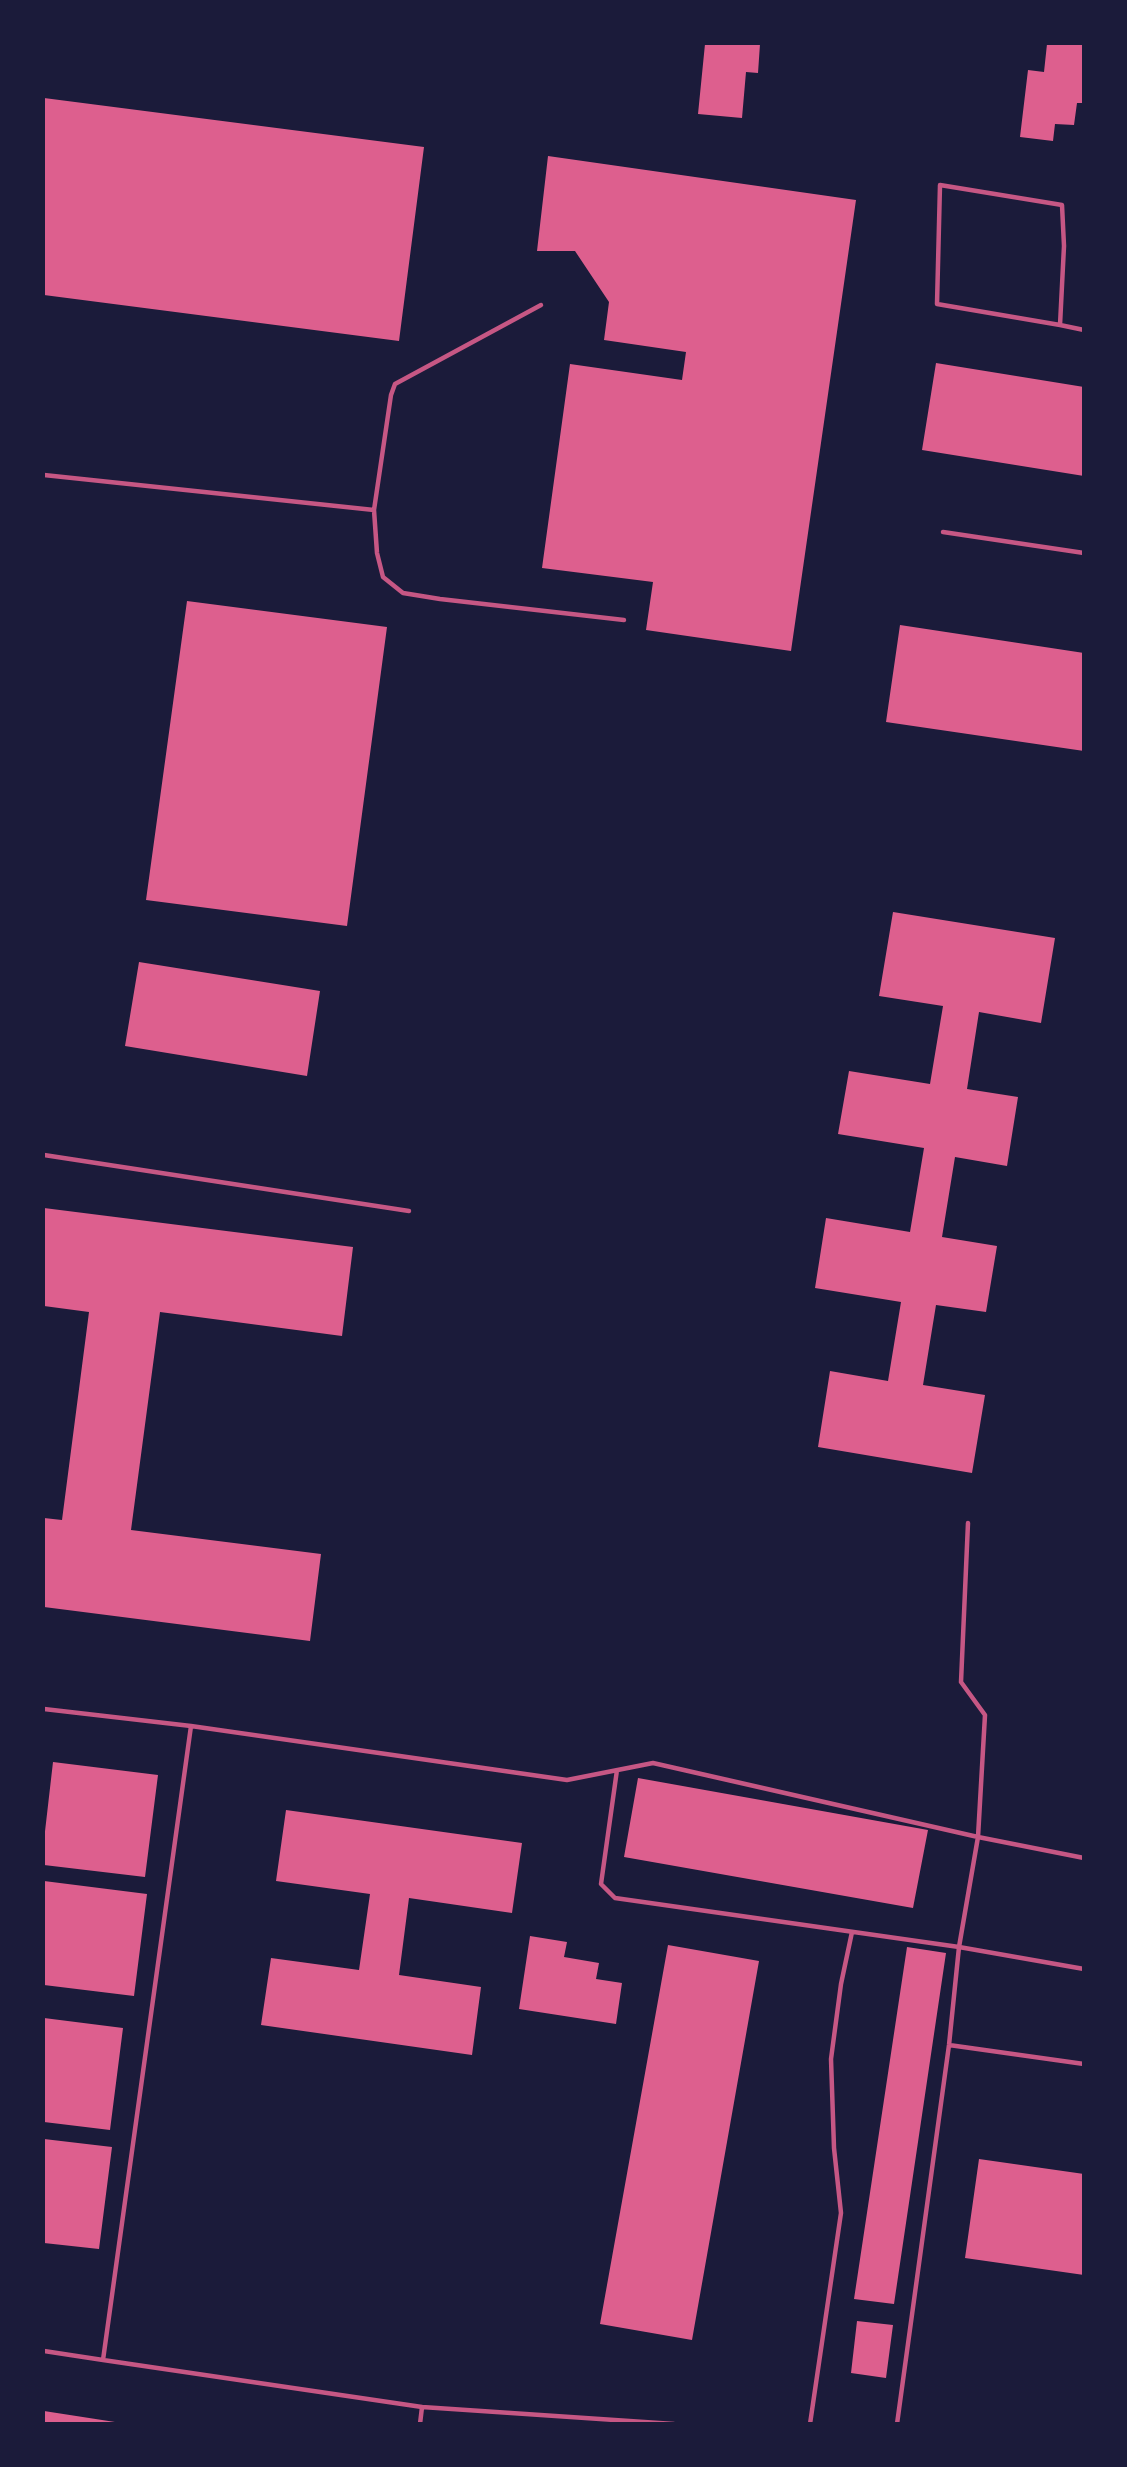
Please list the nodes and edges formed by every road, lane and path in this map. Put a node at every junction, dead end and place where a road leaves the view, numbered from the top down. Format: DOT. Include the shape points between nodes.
graph roads {
  1 [pos="541,305"];
  2 [pos="1060,326"];
  3 [pos="1083,330"];
  4 [pos="44,475"];
  5 [pos="374,510"];
  6 [pos="943,532"];
  7 [pos="1083,553"];
  8 [pos="624,620"];
  9 [pos="44,1155"];
  10 [pos="409,1211"];
  11 [pos="968,1523"];
  12 [pos="44,1709"];
  13 [pos="191,1726"];
  14 [pos="617,1770"];
  15 [pos="978,1837"];
  16 [pos="1083,1858"];
  17 [pos="852,1932"];
  18 [pos="959,1947"];
  19 [pos="1083,1969"];
  20 [pos="949,2045"];
  21 [pos="1083,2064"];
  22 [pos="44,2351"];
  23 [pos="103,2360"];
  24 [pos="422,2407"];
  25 [pos="420,2424"];
  26 [pos="674,2424"];
  27 [pos="810,2424"];
  28 [pos="897,2424"];
  1 -- 5 [label="lane" via="395,384"];
  2 -- 2 [label="lane" via="938,304 940,185 1062,204"];
  2 -- 3 [label="lane"];
  4 -- 5 [label="lane"];
  5 -- 8 [label="lane" via="383,577 403,593"];
  6 -- 7 [label="lane"];
  9 -- 10 [label="lane"];
  11 -- 15 [label="lane" via="961,1683 985,1715"];
  12 -- 13 [label="lane"];
  13 -- 14 [label="lane" via="567,1780"];
  13 -- 23 [label="lane"];
  14 -- 15 [label="lane" via="653,1763"];
  14 -- 17 [label="lane" via="600,1884 615,1898"];
  15 -- 16 [label="lane"];
  15 -- 18 [label="lane"];
  17 -- 18 [label="lane"];
  17 -- 27 [label="lane" via="831,2059 840,2213"];
  18 -- 19 [label="lane"];
  18 -- 20 [label="lane"];
  20 -- 21 [label="lane"];
  20 -- 28 [label="lane"];
  22 -- 23 [label="lane"];
  23 -- 24 [label="lane"];
  24 -- 25 [label="lane"];
  24 -- 26 [label="lane"];
}
